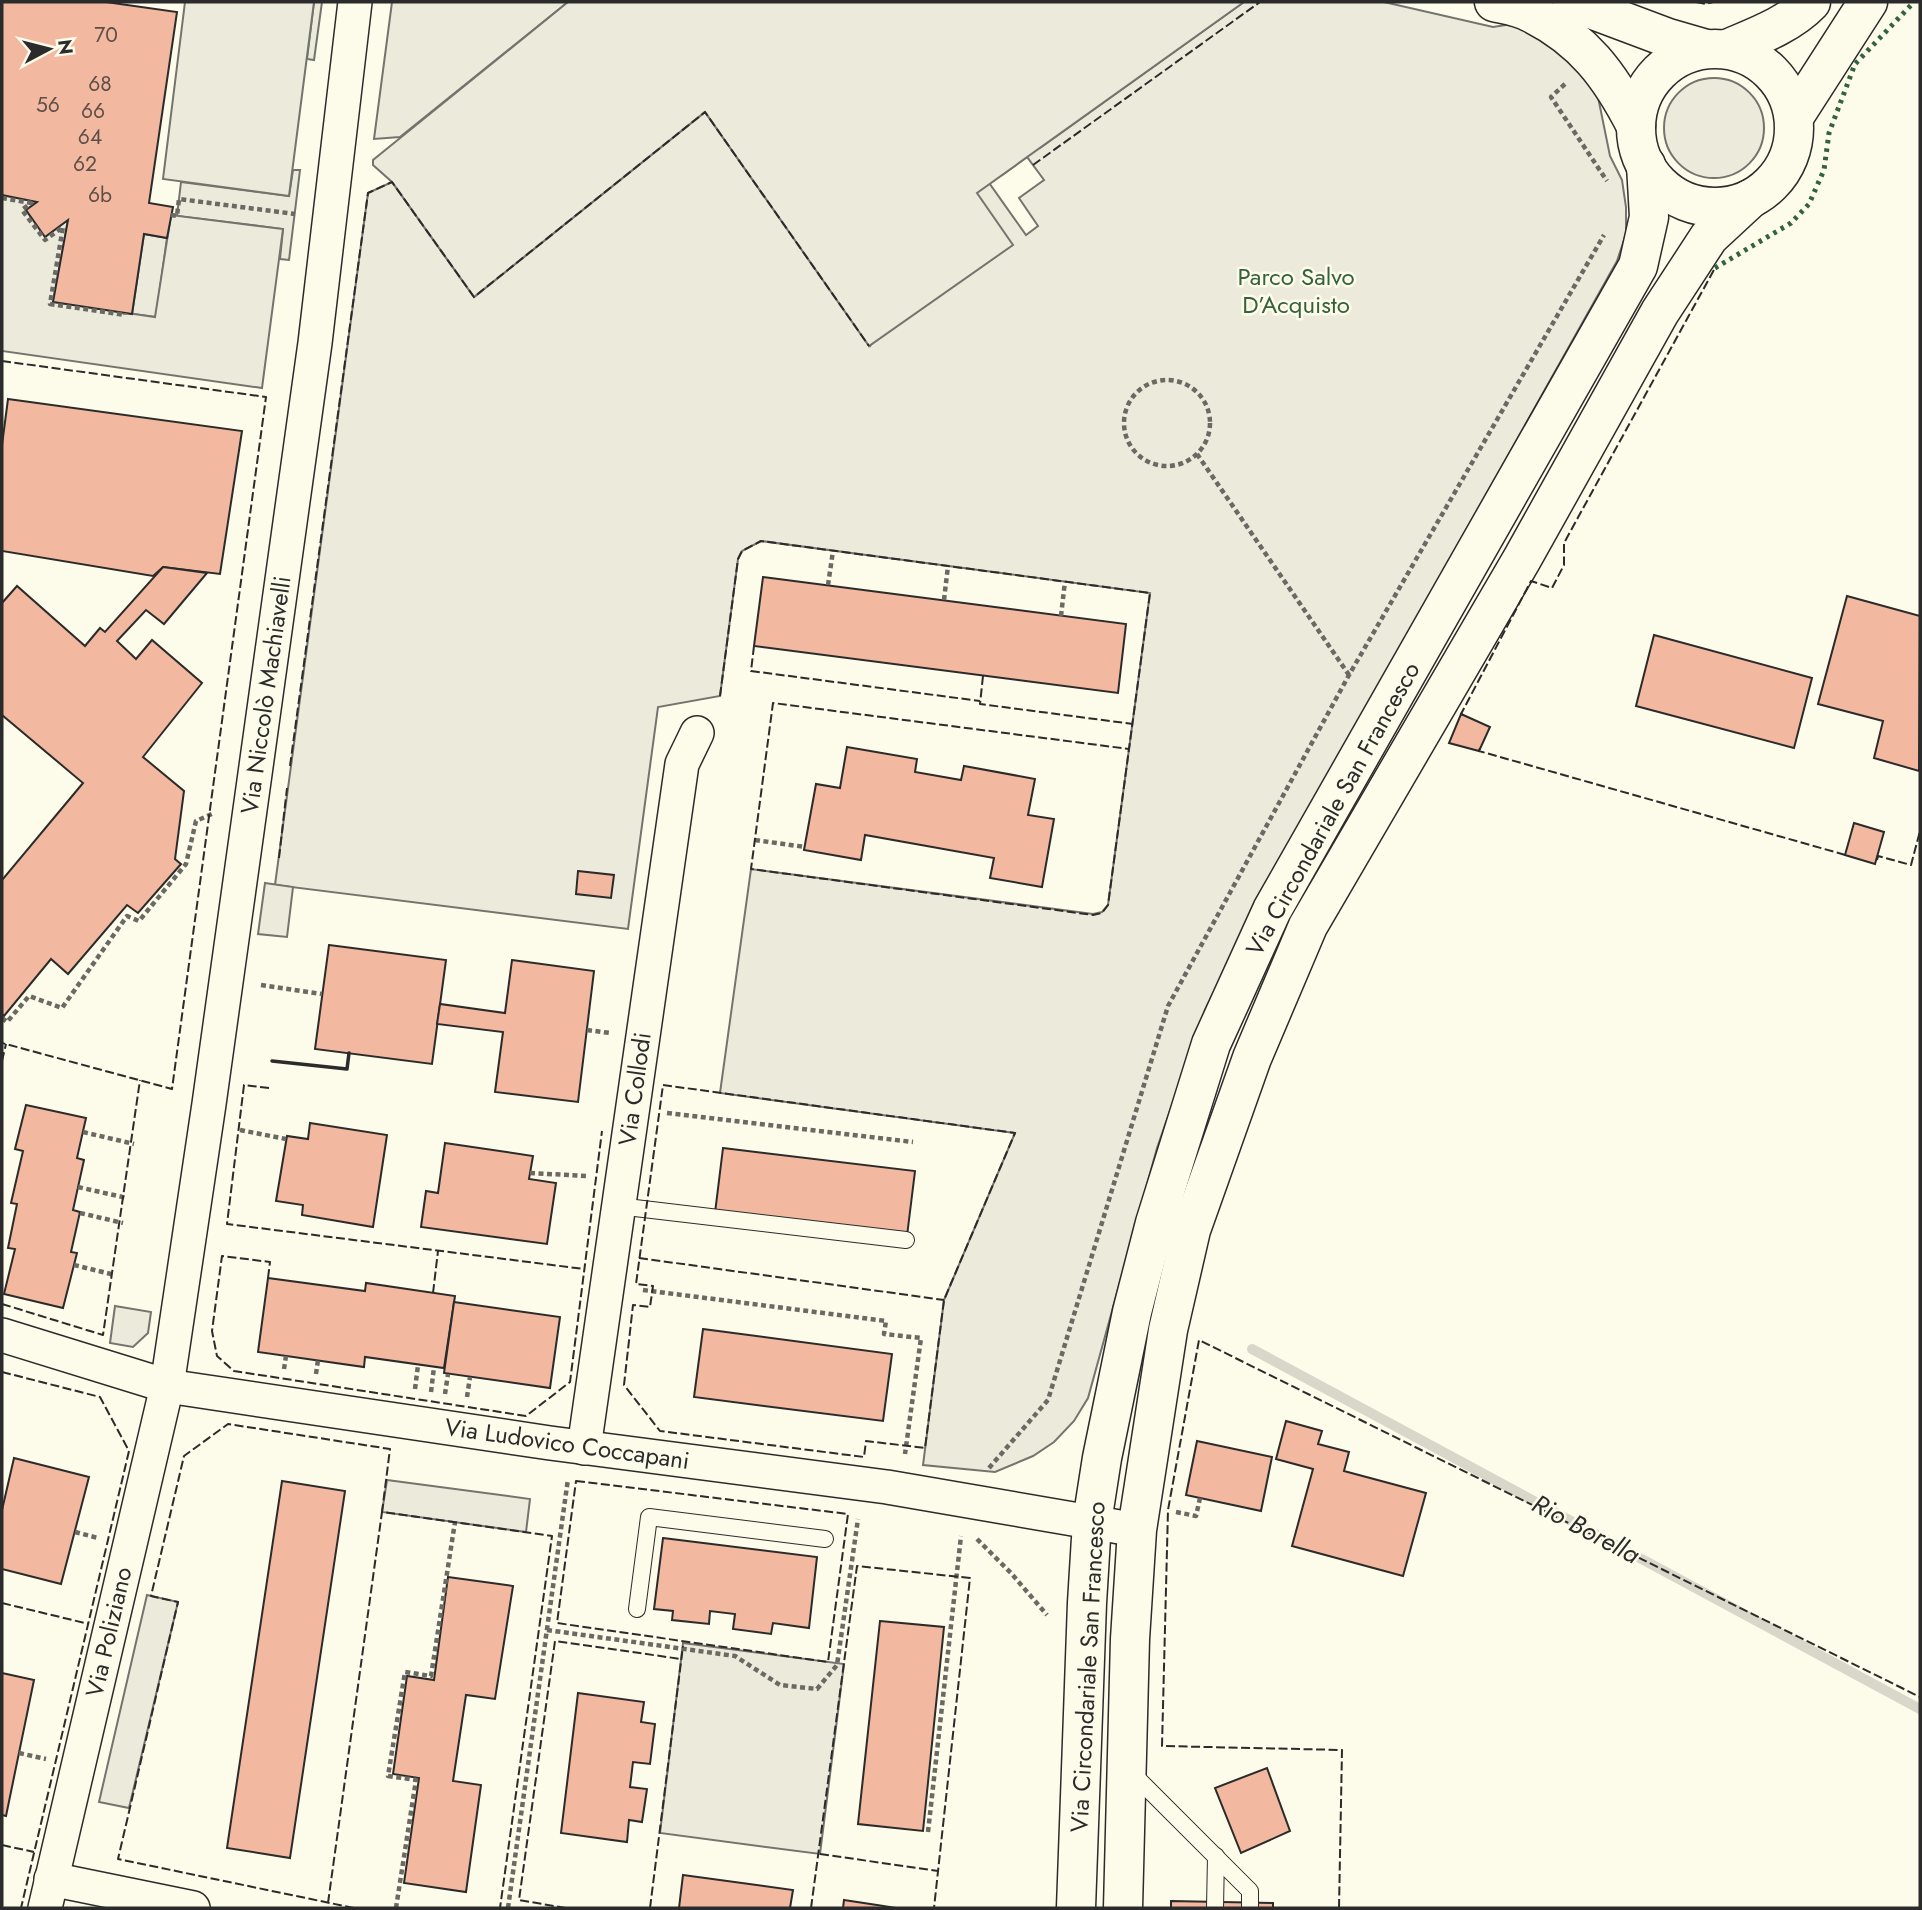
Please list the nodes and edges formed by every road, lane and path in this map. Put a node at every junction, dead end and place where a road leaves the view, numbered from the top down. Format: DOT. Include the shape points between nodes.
graph roads {
  1 [pos="355,2"];
  2 [pos="1494,2"];
  3 [pos="1811,2"];
  4 [pos="1868,2"];
  5 [pos="1594,5"];
  6 [pos="1716,49"];
  7 [pos="1794,117"];
  8 [pos="1636,126"];
  9 [pos="1646,166"];
  10 [pos="2,198"];
  11 [pos="1751,199"];
  12 [pos="300,214"];
  13 [pos="172,215"];
  14 [pos="125,313"];
  15 [pos="1197,454"];
  16 [pos="832,551"];
  17 [pos="948,566"];
  18 [pos="1065,581"];
  19 [pos="828,585"];
  20 [pos="944,600"];
  21 [pos="1061,615"];
  22 [pos="1349,675"];
  23 [pos="697,733"];
  24 [pos="218,811"];
  25 [pos="755,839"];
  26 [pos="805,847"];
  27 [pos="255,985"];
  28 [pos="322,994"];
  29 [pos="2,1017"];
  30 [pos="587,1030"];
  31 [pos="618,1034"];
  32 [pos="659,1112"];
  33 [pos="235,1129"];
  34 [pos="83,1132"];
  35 [pos="286,1139"];
  36 [pos="913,1142"];
  37 [pos="134,1144"];
  38 [pos="530,1173"];
  39 [pos="597,1176"];
  40 [pos="78,1187"];
  41 [pos="127,1198"];
  42 [pos="618,1206"];
  43 [pos="80,1213"];
  44 [pos="123,1223"];
  45 [pos="906,1240"];
  46 [pos="74,1265"];
  47 [pos="115,1275"];
  48 [pos="632,1289"];
  49 [pos="2,1335"];
  50 [pos="167,1386"];
  51 [pos="578,1447"];
  52 [pos="904,1466"];
  53 [pos="863,1483"];
  54 [pos="1200,1498"];
  55 [pos="1152,1520"];
  56 [pos="454,1522"];
  57 [pos="1092,1522"];
  58 [pos="825,1539"];
  59 [pos="637,1609"];
  60 [pos="1049,1624"];
  61 [pos="547,1630"];
  62 [pos="19,1753"];
  63 [pos="56,1761"];
  64 [pos="1126,1767"];
  65 [pos="928,1832"];
  66 [pos="1216,1856"];
  67 [pos="48,1894"];
  68 [pos="193,1908"];
  69 [pos="396,1908"];
  70 [pos="508,1908"];
  71 [pos="1076,1908"];
  72 [pos="1123,1908"];
  73 [pos="1215,1908"];
  74 [pos="1250,1908"];
  1 -- 50 [label="street, Via Niccolò Machiavelli" via="315,343"];
  2 -- 8 [label="street" via="1529,12 1592,57"];
  3 -- 6 [label="street" via="1772,29"];
  4 -- 7 [label="street"];
  5 -- 6 [label="street" via="1668,38"];
  6 -- 7 [label="street" via="1743,53 1771,72 1790,100"];
  6 -- 8 [label="street" via="1694,51 1671,62 1653,79 1641,101"];
  7 -- 11 [label="street" via="1794,142 1785,165 1770,185"];
  8 -- 9 [label="street"];
  9 -- 11 [label="street" via="1657,182 1692,204 1721,206"];
  9 -- 57 [label="street, Via Circondariale San Francesco" via="1649,217 1638,266 1272,910 1211,1044 1135,1299"];
  10 -- 14 [label="path" via="31,203 22,210 45,240 63,227 50,304"];
  11 -- 55 [label="street, Via Circondariale San Francesco" via="1709,237 1660,312 1308,926 1252,1058 1191,1230 1168,1330"];
  12 -- 13 [label="path" via="179,200 177,216"];
  15 -- 15 [label="path" via="1210,429 1207,408 1196,390 1170,379 1156,380 1132,396 1125,409 1125,430 1143,460 1171,466"];
  15 -- 22 [label="path"];
  16 -- 19 [label="path"];
  17 -- 20 [label="path"];
  18 -- 21 [label="path"];
  23 -- 42 [label="street, Via Collodi" via="682,764"];
  24 -- 29 [label="path" via="196,821 186,864 139,921 127,916 62,1008 29,996 7,1022"];
  25 -- 26 [label="path"];
  27 -- 28 [label="path"];
  30 -- 31 [label="path"];
  32 -- 36 [label="path"];
  33 -- 35 [label="path"];
  34 -- 37 [label="path"];
  38 -- 39 [label="path"];
  40 -- 41 [label="path"];
  42 -- 45 [label="lane"];
  42 -- 51 [label="street, Via Collodi"];
  43 -- 44 [label="path"];
  46 -- 47 [label="path"];
  48 -- 52 [label="path" via="886,1321 884,1334 920,1338"];
  49 -- 50 [label="street, Via Ludovico Coccapani"];
  50 -- 51 [label="street, Via Ludovico Coccapani"];
  50 -- 67 [label="street, Via Poliziano"];
  51 -- 53 [label="street, Via Ludovico Coccapani"];
  51 -- 61 [label="path"];
  53 -- 57 [label="street, Via Ludovico Coccapani"];
  53 -- 61 [label="path" via="837,1665 817,1689 780,1685 736,1656"];
  54 -- 55 [label="path" via="1196,1516"];
  55 -- 57 [label="street, Via Ludovico Coccapani"];
  55 -- 64 [label="street, Via Circondariale San Francesco" via="1130,1639"];
  56 -- 69 [label="path" via="431,1676 405,1672 388,1776 416,1780"];
  57 -- 71 [label="street, Via Circondariale San Francesco"];
  58 -- 59 [label="lane" via="649,1517"];
  60 -- 65 [label="path" via="1046,1611 1011,1573 970,1532 961,1532"];
  61 -- 70 [label="path"];
  62 -- 63 [label="path"];
  64 -- 66 [label="lane"];
  64 -- 72 [label="street, Via Circondariale San Francesco"];
  66 -- 73 [label="lane"];
  66 -- 74 [label="lane" via="1250,1891"];
  67 -- 68 [label="street, Via Poliziano"];
}
